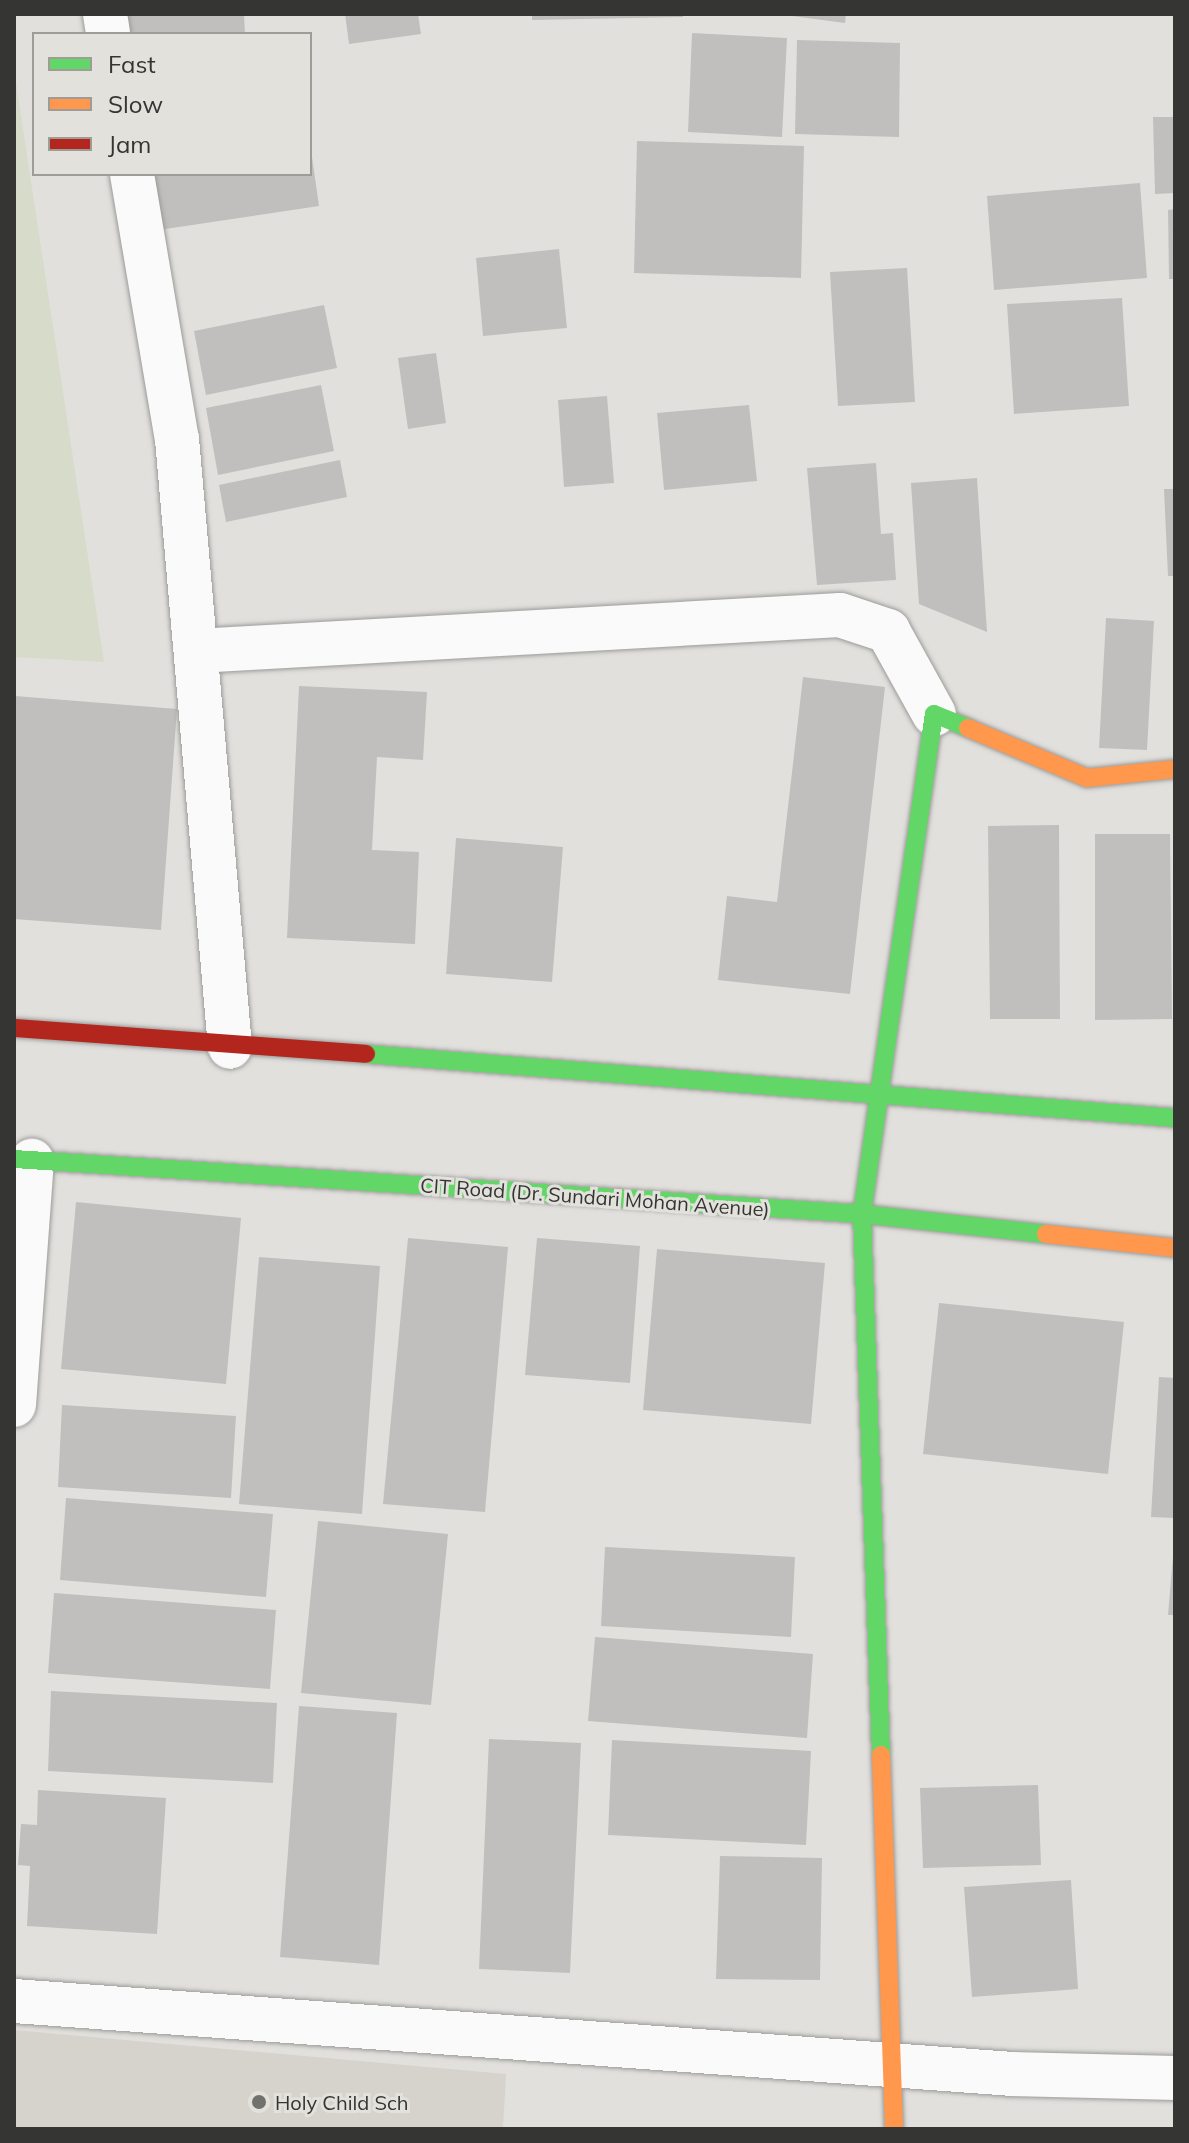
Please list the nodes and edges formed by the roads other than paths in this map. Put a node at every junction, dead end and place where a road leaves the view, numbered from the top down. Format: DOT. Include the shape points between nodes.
graph roads {
  1 [pos="132,176"];
  2 [pos="196,651"];
  3 [pos="934,714"];
  4 [pos="1175,769"];
  5 [pos="14,1028"];
  6 [pos="230,1047"];
  7 [pos="881,1091"];
  8 [pos="1175,1118"];
  9 [pos="23,1160"];
  10 [pos="862,1214"];
  11 [pos="1175,1248"];
  12 [pos="14,1405"];
  13 [pos="14,2001"];
  14 [pos="894,2066"];
  15 [pos="1175,2078"];
  16 [pos="894,2129"];
  1 -- 2 [label="street" via="177,439"];
  2 -- 3 [label="street" via="840,615 888,631"];
  2 -- 6 [label="street"];
  3 -- 4 [label="main road" via="1087,778"];
  3 -- 7 [label="main road"];
  5 -- 6 [label="main road"];
  6 -- 7 [label="main road"];
  7 -- 8 [label="main road"];
  7 -- 10 [label="main road"];
  9 -- 10 [label="main road, CIT Road (Dr. Sundari Mohan Avenue)"];
  9 -- 12 [label="street"];
  10 -- 11 [label="main road, CIT Road (Dr. Sundari Mohan Avenue)"];
  10 -- 14 [label="main road"];
  13 -- 14 [label="street"];
  14 -- 15 [label="street"];
  14 -- 16 [label="main road"];
}
